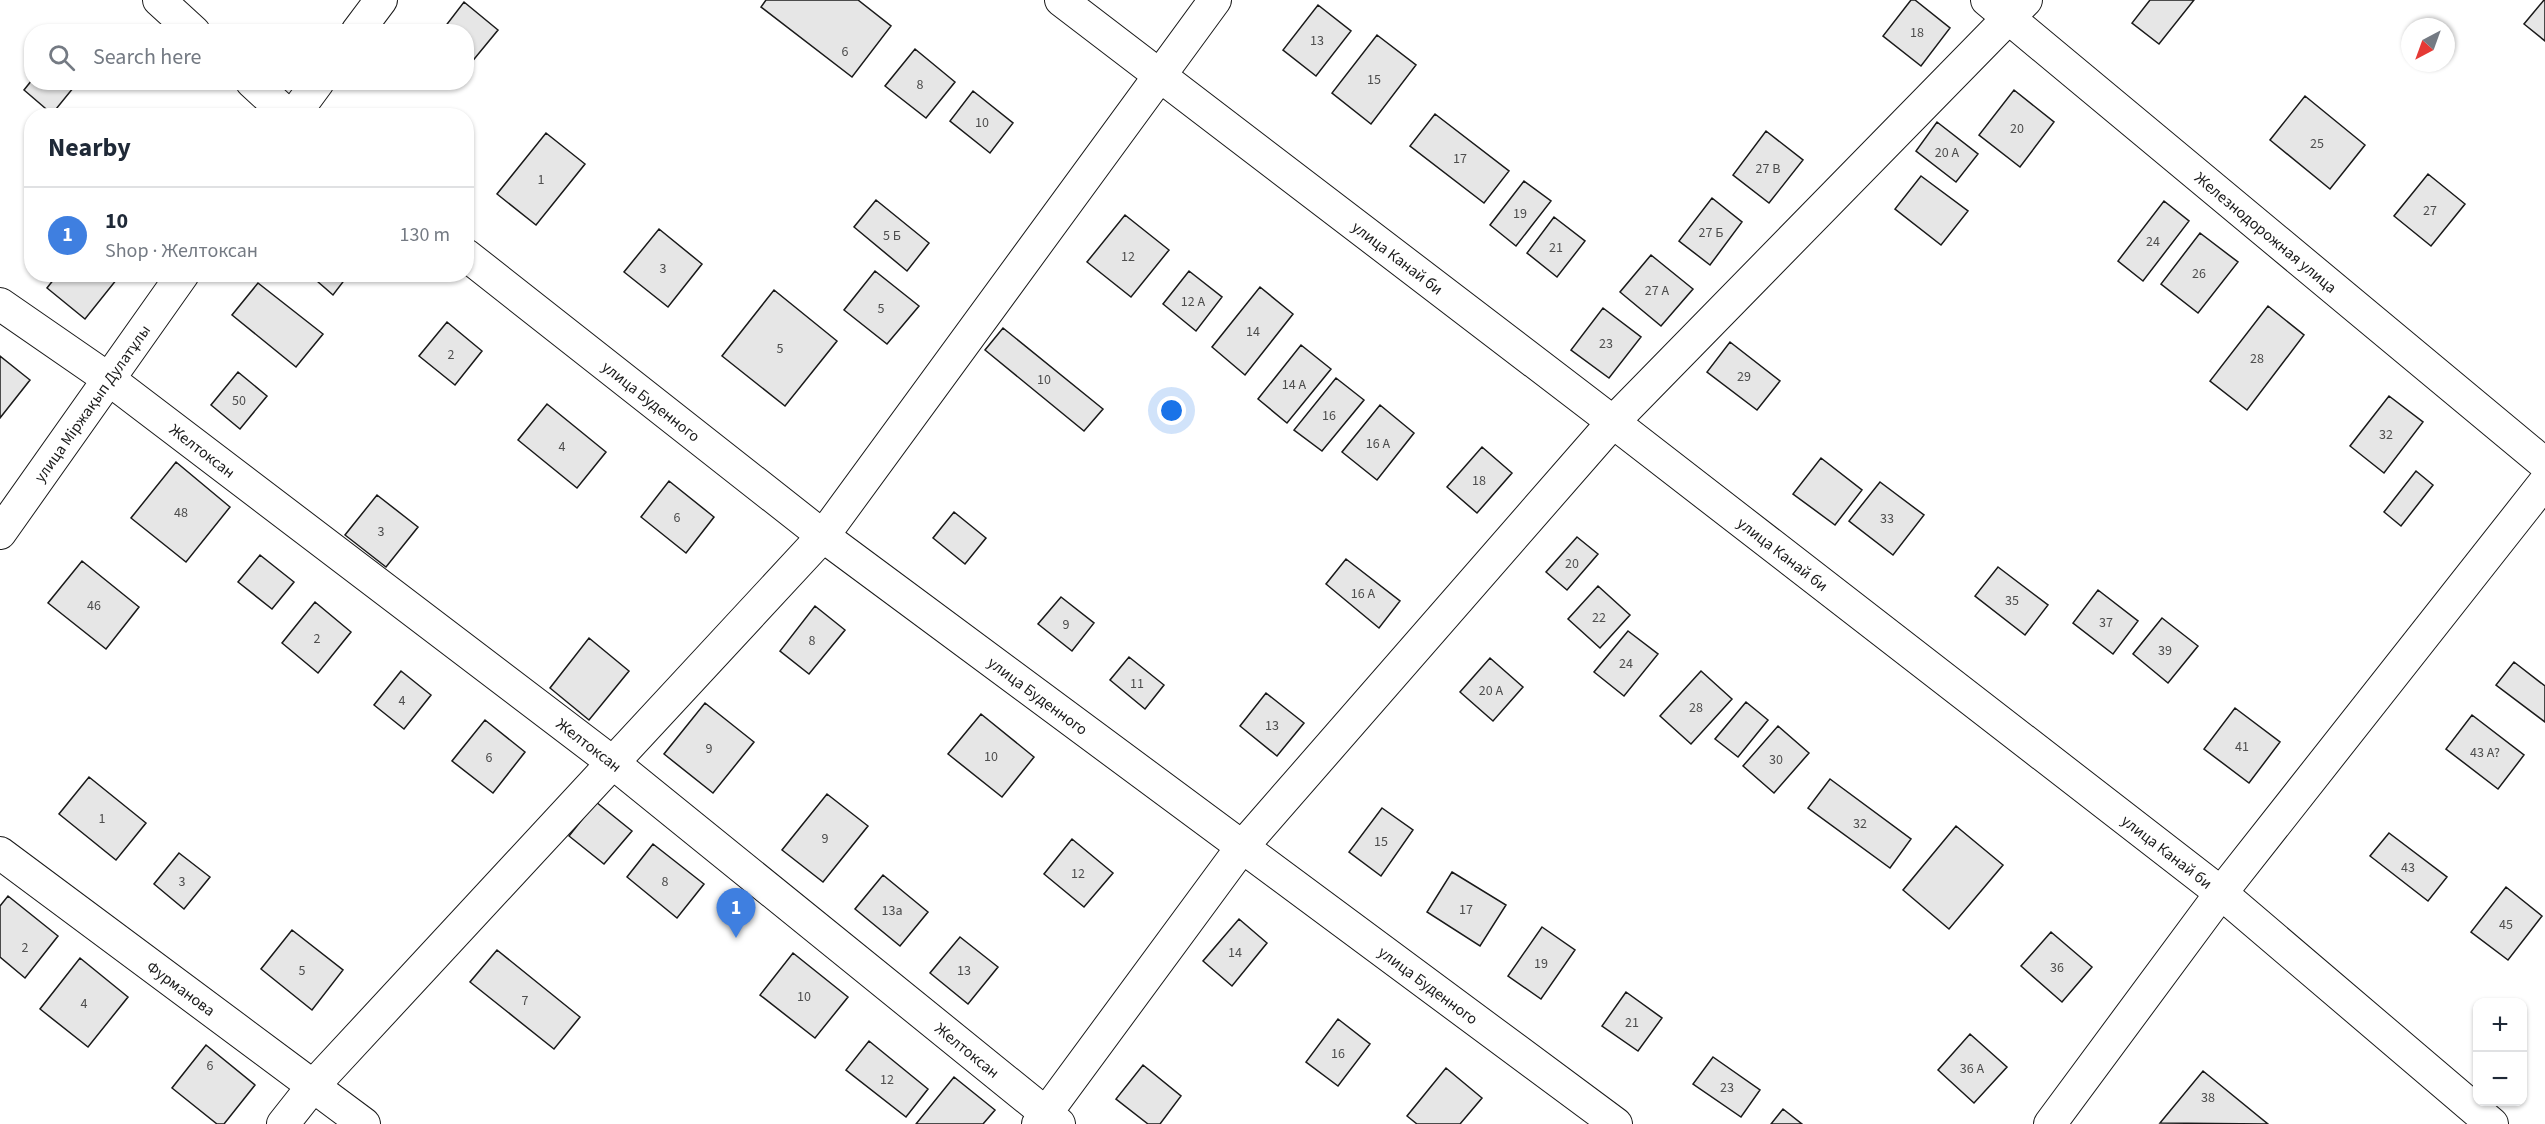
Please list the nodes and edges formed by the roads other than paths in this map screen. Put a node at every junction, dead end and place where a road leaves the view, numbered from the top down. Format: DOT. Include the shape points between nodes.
graph roads {
  1 [pos="159,0"];
  2 [pos="381,0"];
  3 [pos="1061,0"];
  4 [pos="1215,0"];
  5 [pos="2008,6"];
  6 [pos="185,24"];
  7 [pos="363,24"];
  8 [pos="1160,75"];
  9 [pos="261,90"];
  10 [pos="312,90"];
  11 [pos="282,108"];
  12 [pos="297,108"];
  13 [pos="474,261"];
  14 [pos="177,282"];
  15 [pos="0,304"];
  16 [pos="110,380"];
  17 [pos="1613,422"];
  18 [pos="2545,464"];
  19 [pos="2545,482"];
  20 [pos="0,533"];
  21 [pos="823,536"];
  22 [pos="612,762"];
  23 [pos="1242,847"];
  24 [pos="0,853"];
  25 [pos="2221,893"];
  26 [pos="313,1086"];
  27 [pos="1048,1121"];
  28 [pos="283,1124"];
  29 [pos="364,1124"];
  30 [pos="1616,1124"];
  31 [pos="2050,1124"];
  32 [pos="2492,1124"];
  1 -- 6 [label="street"];
  2 -- 7 [label="street"];
  3 -- 8 [label="street, улица Канай би"];
  4 -- 8 [label="street"];
  5 -- 17 [label="street"];
  5 -- 18 [label="street, Железнодорожная улица"];
  8 -- 17 [label="street, улица Канай би"];
  8 -- 21 [label="street"];
  9 -- 11 [label="street"];
  10 -- 12 [label="street"];
  13 -- 21 [label="street, улица Буденного"];
  14 -- 16 [label="street, улица Міржақып Дулатұлы"];
  15 -- 16 [label="street, Желтоксан"];
  16 -- 20 [label="street, улица Міржақып Дулатұлы"];
  16 -- 22 [label="street, Желтоксан"];
  17 -- 23 [label="street"];
  17 -- 25 [label="street, улица Канай би"];
  19 -- 25 [label="street"];
  21 -- 22 [label="street"];
  21 -- 23 [label="street, улица Буденного"];
  22 -- 26 [label="street"];
  22 -- 27 [label="street, Желтоксан"];
  23 -- 27 [label="street"];
  23 -- 30 [label="street, улица Буденного"];
  24 -- 26 [label="street, Фурманова"];
  25 -- 31 [label="street"];
  25 -- 32 [label="street, улица Канай би"];
  26 -- 28 [label="street"];
  26 -- 29 [label="street, Фурманова"];
}
